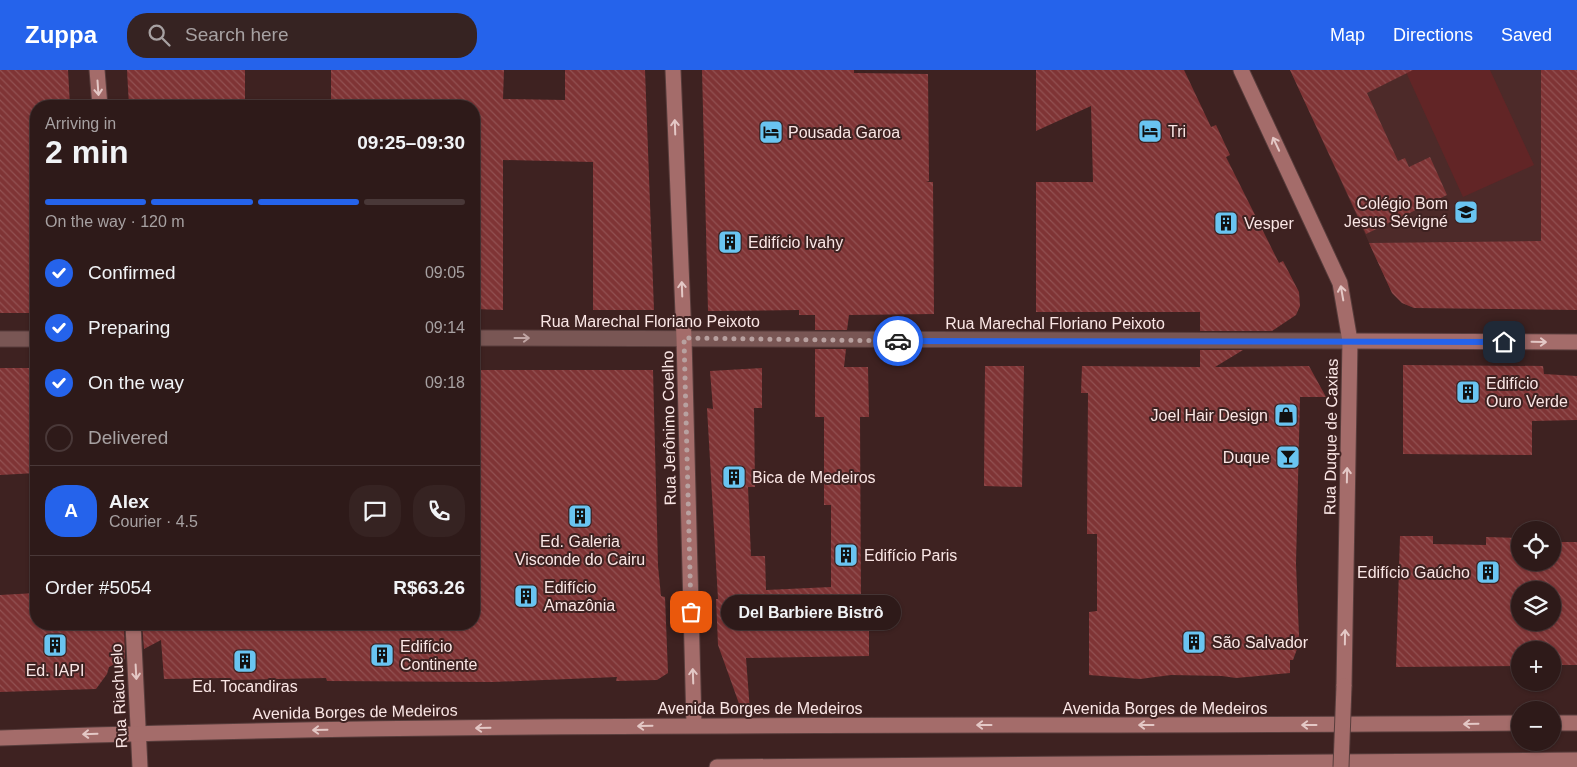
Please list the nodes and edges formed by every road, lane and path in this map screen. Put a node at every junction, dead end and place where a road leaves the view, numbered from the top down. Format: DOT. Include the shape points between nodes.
graph roads {
  1 [pos="97,70"];
  2 [pos="673,70"];
  3 [pos="1241,70"];
  4 [pos="100,100"];
  5 [pos="480,338"];
  6 [pos="684,338"];
  7 [pos="0,339"];
  8 [pos="30,339"];
  9 [pos="1350,341"];
  10 [pos="1577,342"];
  11 [pos="133,630"];
  12 [pos="1511,723"];
  13 [pos="1561,723"];
  14 [pos="1577,723"];
  15 [pos="694,725"];
  16 [pos="139,733"];
  17 [pos="0,738"];
  18 [pos="1577,760"];
  19 [pos="140,767"];
  20 [pos="717,767"];
  21 [pos="1342,767"];
  1 -- 4 [label="main road, one-way"];
  6 -- 2 [label="main road, Rua Jerônimo Coelho, one-way"];
  9 -- 3 [label="main road, Rua Duque de Caxias, one-way" via="1340,282"];
  5 -- 6 [label="street, Rua Marechal Floriano Peixoto, one-way"];
  6 -- 9 [label="street, Rua Marechal Floriano Peixoto"];
  15 -- 6 [label="main road, Rua Jerônimo Coelho, one-way"];
  7 -- 8 [label="street"];
  9 -- 10 [label="main road, Rua Marechal Floriano Peixoto, one-way"];
  21 -- 9 [label="main road, Rua Duque de Caxias, one-way, bridge"];
  11 -- 16 [label="main road, Rua Riachuelo, one-way"];
  12 -- 15 [label="main road, Avenida Borges de Medeiros, one-way"];
  13 -- 14 [label="main road"];
  15 -- 16 [label="main road, Avenida Borges de Medeiros, one-way"];
  16 -- 17 [label="main road, Avenida Borges de Medeiros, one-way"];
  16 -- 19 [label="main road, Rua Riachuelo"];
  18 -- 20 [label="main road"];
}
